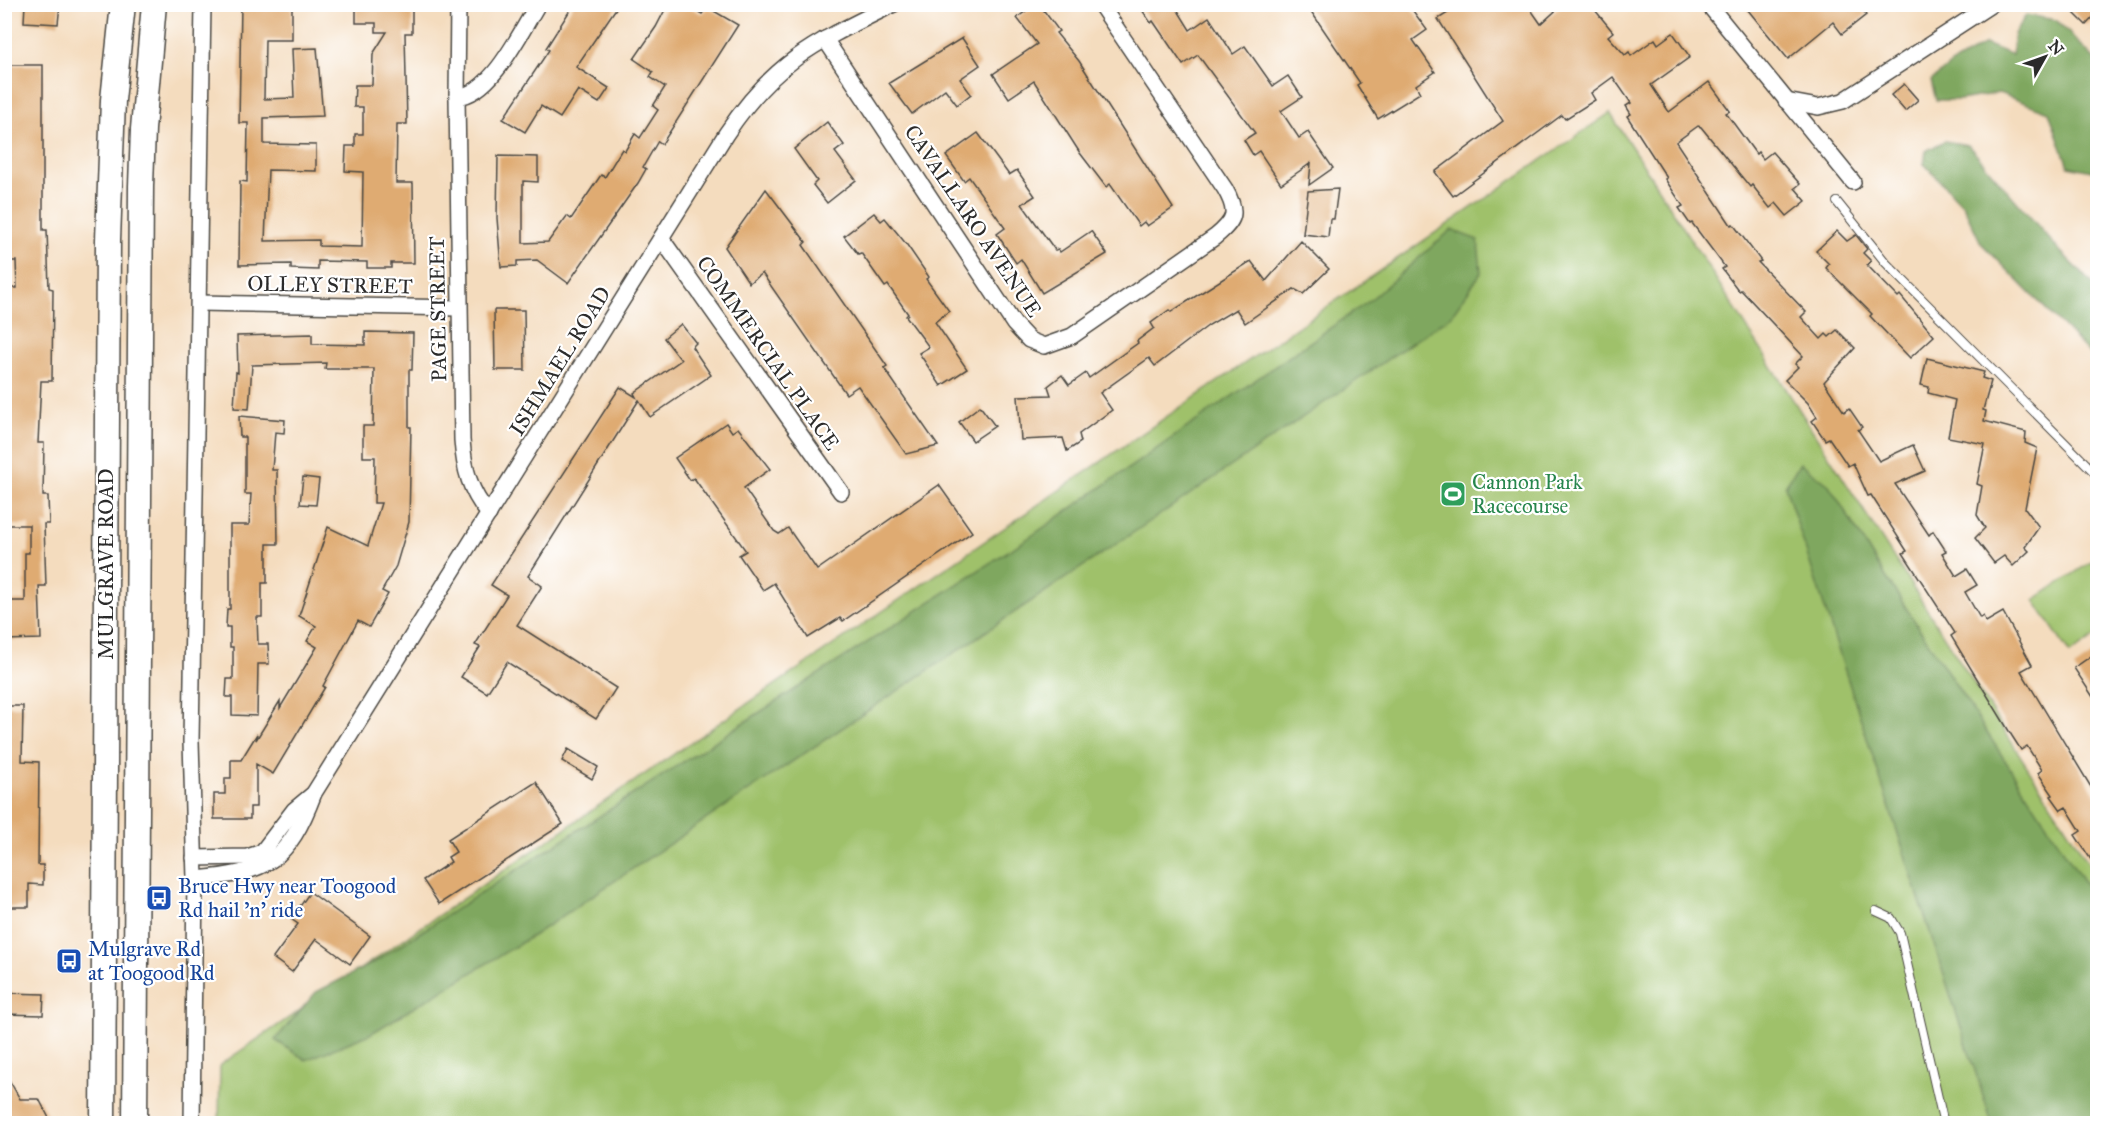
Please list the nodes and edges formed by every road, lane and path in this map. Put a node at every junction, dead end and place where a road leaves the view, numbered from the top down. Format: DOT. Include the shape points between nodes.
graph roads {
  1 [pos="110,4"];
  2 [pos="123,4"];
  3 [pos="154,4"];
  4 [pos="202,4"];
  5 [pos="458,4"];
  6 [pos="538,4"];
  7 [pos="894,4"];
  8 [pos="1100,4"];
  9 [pos="1708,4"];
  10 [pos="1992,4"];
  11 [pos="120,29"];
  12 [pos="825,39"];
  13 [pos="457,97"];
  14 [pos="1786,101"];
  15 [pos="1853,182"];
  16 [pos="1837,202"];
  17 [pos="661,238"];
  18 [pos="199,303"];
  19 [pos="459,308"];
  20 [pos="2097,476"];
  21 [pos="841,492"];
  22 [pos="489,514"];
  23 [pos="314,793"];
  24 [pos="194,858"];
  25 [pos="195,879"];
  26 [pos="1876,911"];
  27 [pos="103,1124"];
  28 [pos="135,1124"];
  29 [pos="192,1124"];
  30 [pos="1944,1124"];
  1 -- 11 [label="main road"];
  2 -- 11 [label="main road, MULGRAVE ROAD"];
  3 -- 28 [label="main road, MULGRAVE ROAD" via="141,186"];
  4 -- 18 [label="street"];
  5 -- 13 [label="street, PAGE STREET"];
  6 -- 13 [label="street" via="482,87 469,96"];
  7 -- 12 [label="street, ISHMAEL ROAD"];
  8 -- 12 [label="street, CAVALLARO AVENUE" via="1225,189 1233,204 1233,218 1215,237 1072,336 1044,346 1029,340 1014,324"];
  9 -- 14 [label="street"];
  10 -- 14 [label="street" via="1843,101 1818,107"];
  11 -- 27 [label="main road, MULGRAVE ROAD" via="108,240"];
  12 -- 17 [label="street, ISHMAEL ROAD" via="781,68 750,99"];
  13 -- 19 [label="street, PAGE STREET"];
  14 -- 15 [label="street"];
  16 -- 20 [label="lane" via="1886,263"];
  17 -- 21 [label="street, COMMERCIAL PLACE"];
  17 -- 22 [label="street, ISHMAEL ROAD"];
  18 -- 19 [label="street, OLLEY STREET"];
  18 -- 24 [label="street" via="191,741"];
  19 -- 22 [label="street, PAGE STREET" via="463,457 472,490"];
  22 -- 23 [label="street, ISHMAEL ROAD"];
  23 -- 24 [label="street, ISHMAEL ROAD" via="294,810 262,852 247,857"];
  23 -- 25 [label="street, ISHMAEL ROAD" via="300,825 280,854 266,866"];
  24 -- 25 [label="street"];
  25 -- 29 [label="street"];
  26 -- 30 [label="lane" via="1891,918 1900,933"];
}
